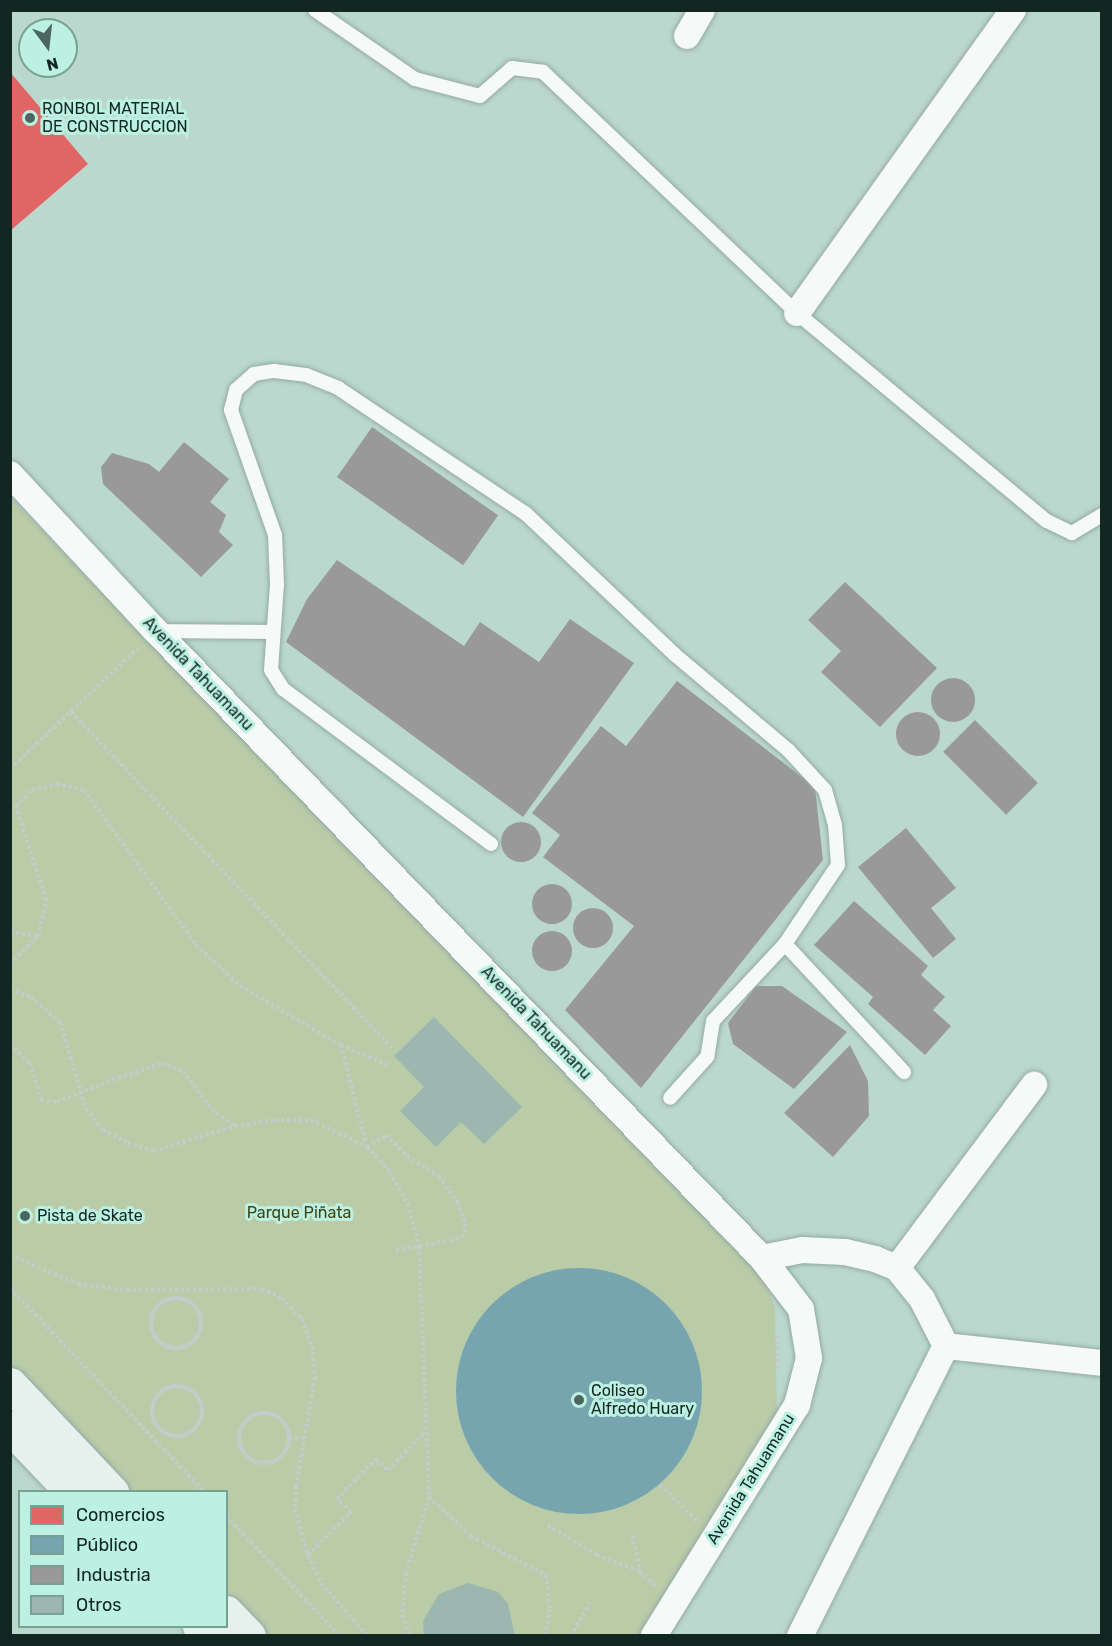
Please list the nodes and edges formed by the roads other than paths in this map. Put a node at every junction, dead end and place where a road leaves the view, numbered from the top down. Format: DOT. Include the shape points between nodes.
graph roads {
  1 [pos="315,10"];
  2 [pos="702,10"];
  3 [pos="1013,10"];
  4 [pos="687,36"];
  5 [pos="797,313"];
  6 [pos="10,474"];
  7 [pos="1101,515"];
  8 [pos="156,631"];
  9 [pos="271,632"];
  10 [pos="491,844"];
  11 [pos="785,944"];
  12 [pos="904,1072"];
  13 [pos="1034,1085"];
  14 [pos="670,1098"];
  15 [pos="762,1258"];
  16 [pos="897,1269"];
  17 [pos="946,1346"];
  18 [pos="1101,1363"];
  19 [pos="10,1384"];
  20 [pos="10,1427"];
  21 [pos="71,1490"];
  22 [pos="111,1490"];
  23 [pos="654,1635"];
  24 [pos="800,1635"];
  1 -- 5 [label="lane" via="415,79 480,96 512,68 543,72"];
  2 -- 4 [label="street"];
  3 -- 5 [label="street"];
  5 -- 7 [label="lane" via="1047,521 1072,533"];
  6 -- 8 [label="street, Avenida Tahuamanu"];
  8 -- 9 [label="lane"];
  8 -- 15 [label="street, Avenida Tahuamanu"];
  9 -- 10 [label="lane" via="271,670 283,689"];
  9 -- 11 [label="lane" via="277,584 275,535 231,410 236,390 254,374 274,370 306,375 338,388 525,513 674,654 789,751 825,790 836,825 838,865"];
  11 -- 12 [label="lane"];
  11 -- 14 [label="lane" via="713,1021 707,1057"];
  13 -- 16 [label="street"];
  15 -- 16 [label="street" via="802,1250 845,1252"];
  15 -- 23 [label="street, Avenida Tahuamanu" via="801,1309 809,1358 797,1405"];
  16 -- 17 [label="street" via="922,1299"];
  17 -- 18 [label="street"];
  17 -- 24 [label="street"];
  19 -- 22 [label="main road"];
  20 -- 21 [label="main road"];
}
